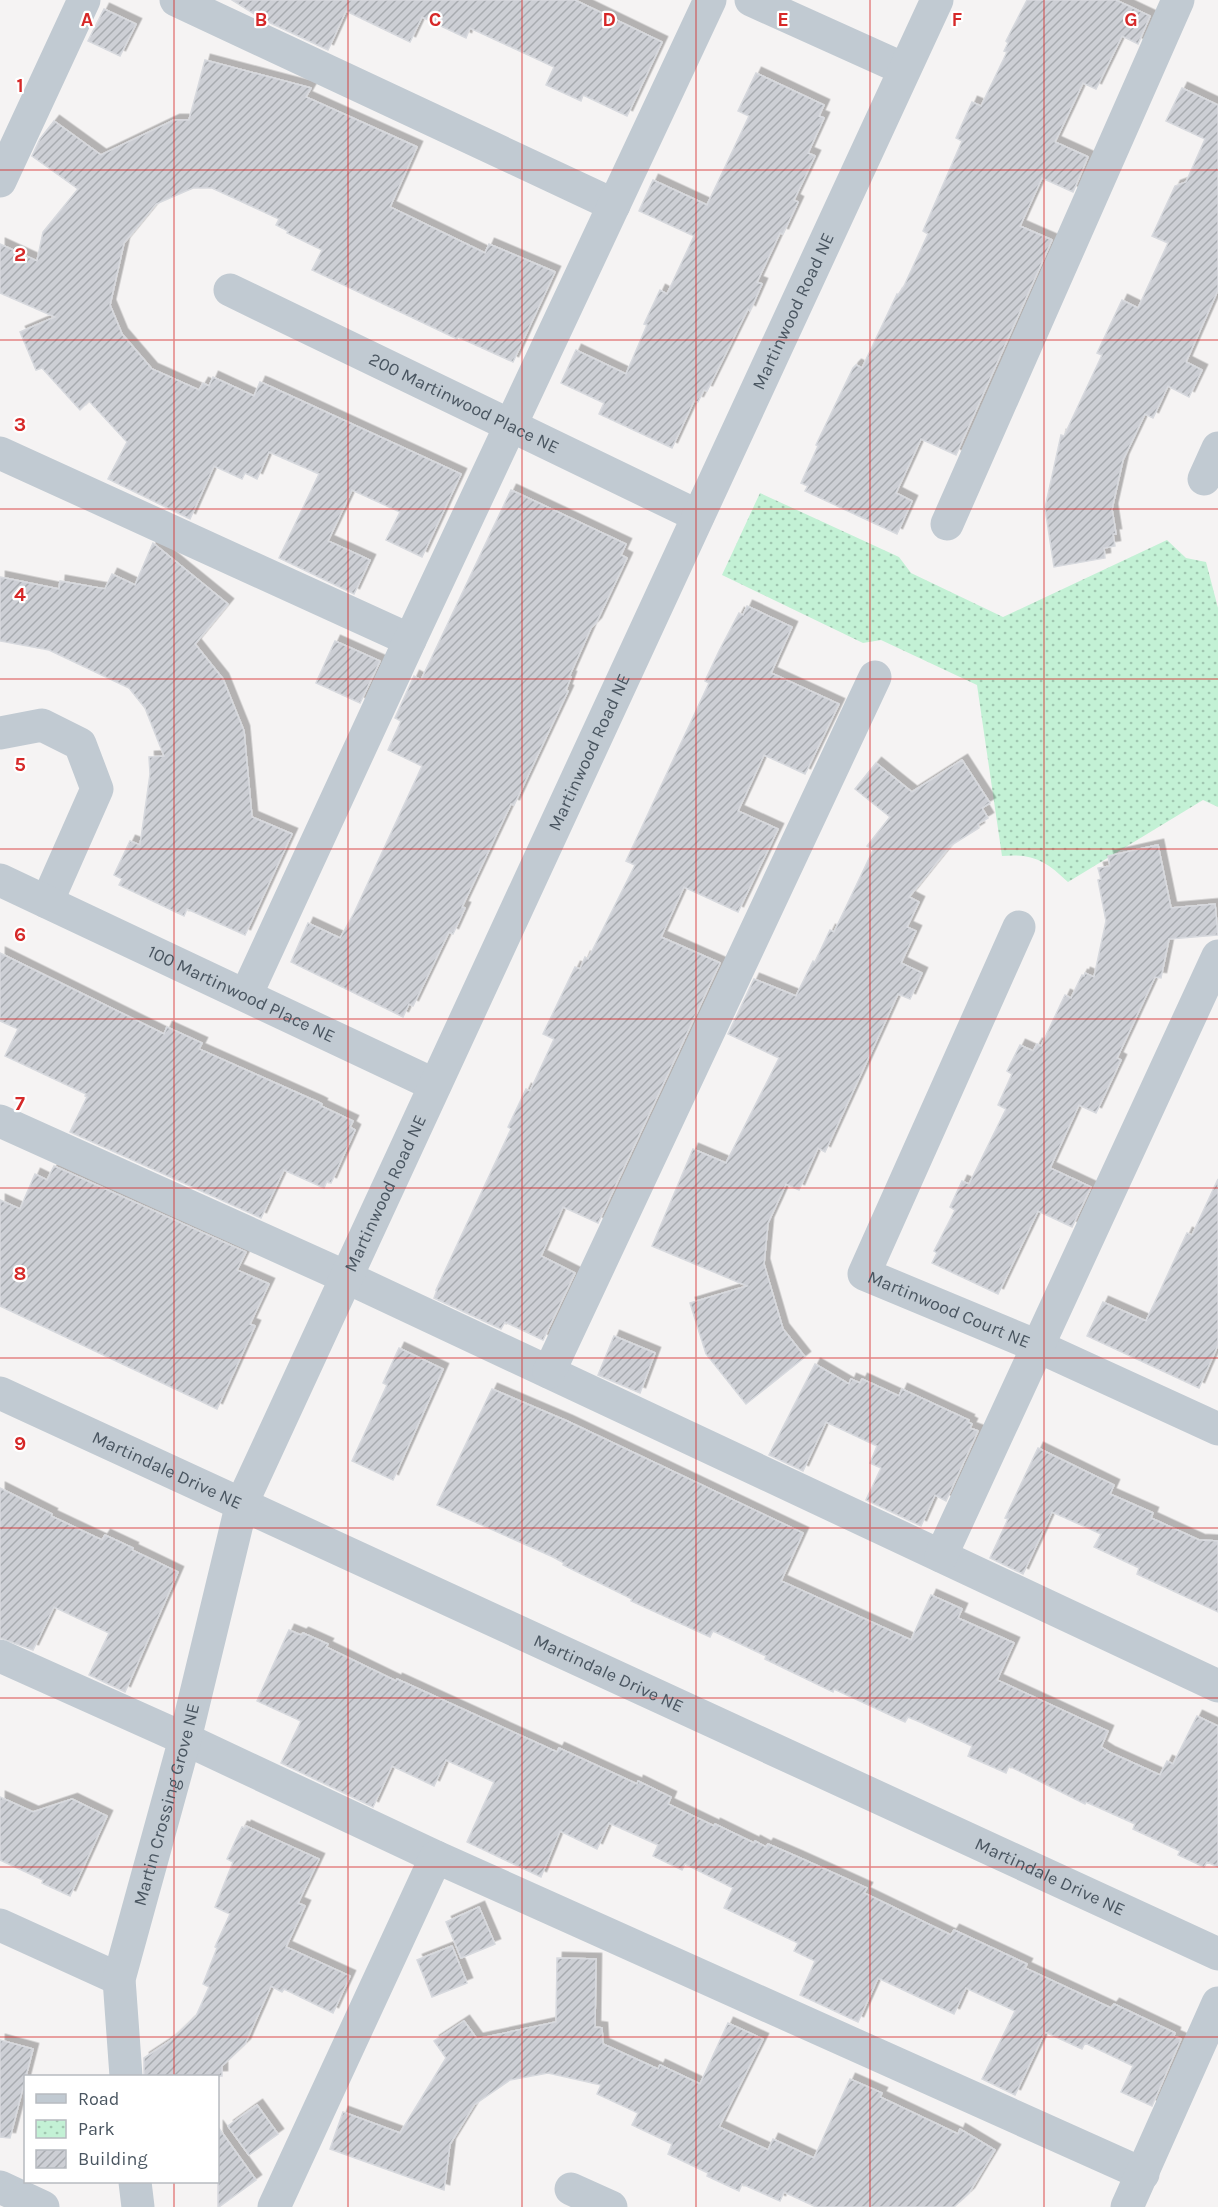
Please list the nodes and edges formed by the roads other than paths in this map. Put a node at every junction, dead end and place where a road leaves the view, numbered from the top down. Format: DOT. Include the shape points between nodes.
graph roads {
  1 [pos="84,0"];
  2 [pos="176,0"];
  3 [pos="710,0"];
  4 [pos="751,0"];
  5 [pos="937,0"];
  6 [pos="1178,0"];
  7 [pos="904,69"];
  8 [pos="0,181"];
  9 [pos="614,205"];
  10 [pos="230,290"];
  11 [pos="511,426"];
  12 [pos="1218,448"];
  13 [pos="0,453"];
  14 [pos="1204,479"];
  15 [pos="698,516"];
  16 [pos="947,524"];
  17 [pos="410,640"];
  18 [pos="875,677"];
  19 [pos="0,733"];
  20 [pos="0,880"];
  21 [pos="47,902"];
  22 [pos="1019,927"];
  23 [pos="1218,956"];
  24 [pos="246,995"];
  25 [pos="435,1084"];
  26 [pos="0,1121"];
  27 [pos="346,1277"];
  28 [pos="1037,1346"];
  29 [pos="549,1372"];
  30 [pos="0,1394"];
  31 [pos="1218,1429"];
  32 [pos="242,1503"];
  33 [pos="941,1556"];
  34 [pos="0,1656"];
  35 [pos="1218,1686"];
  36 [pos="185,1738"];
  37 [pos="436,1857"];
  38 [pos="0,1925"];
  39 [pos="1218,1954"];
  40 [pos="120,1979"];
  41 [pos="1218,2002"];
  42 [pos="126,2075"];
  43 [pos="1143,2174"];
  44 [pos="135,2183"];
  45 [pos="0,2187"];
  46 [pos="571,2189"];
  47 [pos="42,2207"];
  48 [pos="138,2207"];
  49 [pos="274,2207"];
  50 [pos="611,2207"];
  51 [pos="1127,2207"];
  1 -- 8 [label="street"];
  2 -- 9 [label="street"];
  3 -- 9 [label="street"];
  4 -- 7 [label="street"];
  5 -- 7 [label="street, Martinwood Road NE"];
  6 -- 16 [label="street"];
  7 -- 15 [label="street, Martinwood Road NE"];
  9 -- 11 [label="street"];
  10 -- 11 [label="street, 200 Martinwood Place NE"];
  11 -- 15 [label="street, 200 Martinwood Place NE"];
  11 -- 17 [label="street"];
  12 -- 14 [label="street"];
  13 -- 17 [label="street"];
  15 -- 25 [label="street, Martinwood Road NE"];
  17 -- 24 [label="street"];
  18 -- 29 [label="street"];
  19 -- 21 [label="street" via="42,725 80,744 97,789"];
  20 -- 21 [label="street, 100 Martinwood Place NE"];
  21 -- 24 [label="street, 100 Martinwood Place NE"];
  22 -- 28 [label="street, Martinwood Court NE" via="864,1274"];
  23 -- 28 [label="street"];
  24 -- 25 [label="street, 100 Martinwood Place NE"];
  25 -- 27 [label="street, Martinwood Road NE"];
  26 -- 27 [label="street"];
  27 -- 29 [label="street"];
  27 -- 32 [label="street, Martinwood Road NE"];
  28 -- 31 [label="street, Martinwood Court NE"];
  28 -- 33 [label="street"];
  29 -- 33 [label="street"];
  30 -- 32 [label="street, Martindale Drive NE"];
  32 -- 36 [label="street, Martin Crossing Grove NE"];
  32 -- 39 [label="street, Martindale Drive NE"];
  33 -- 35 [label="street"];
  34 -- 36 [label="street"];
  36 -- 37 [label="street"];
  36 -- 40 [label="street, Martin Crossing Grove NE"];
  37 -- 43 [label="street"];
  37 -- 49 [label="street"];
  38 -- 40 [label="street"];
  40 -- 42 [label="street, Martin Crossing Grove NE"];
  41 -- 43 [label="street"];
  43 -- 51 [label="street"];
  44 -- 48 [label="street"];
  45 -- 47 [label="street"];
  46 -- 50 [label="street"];
}
